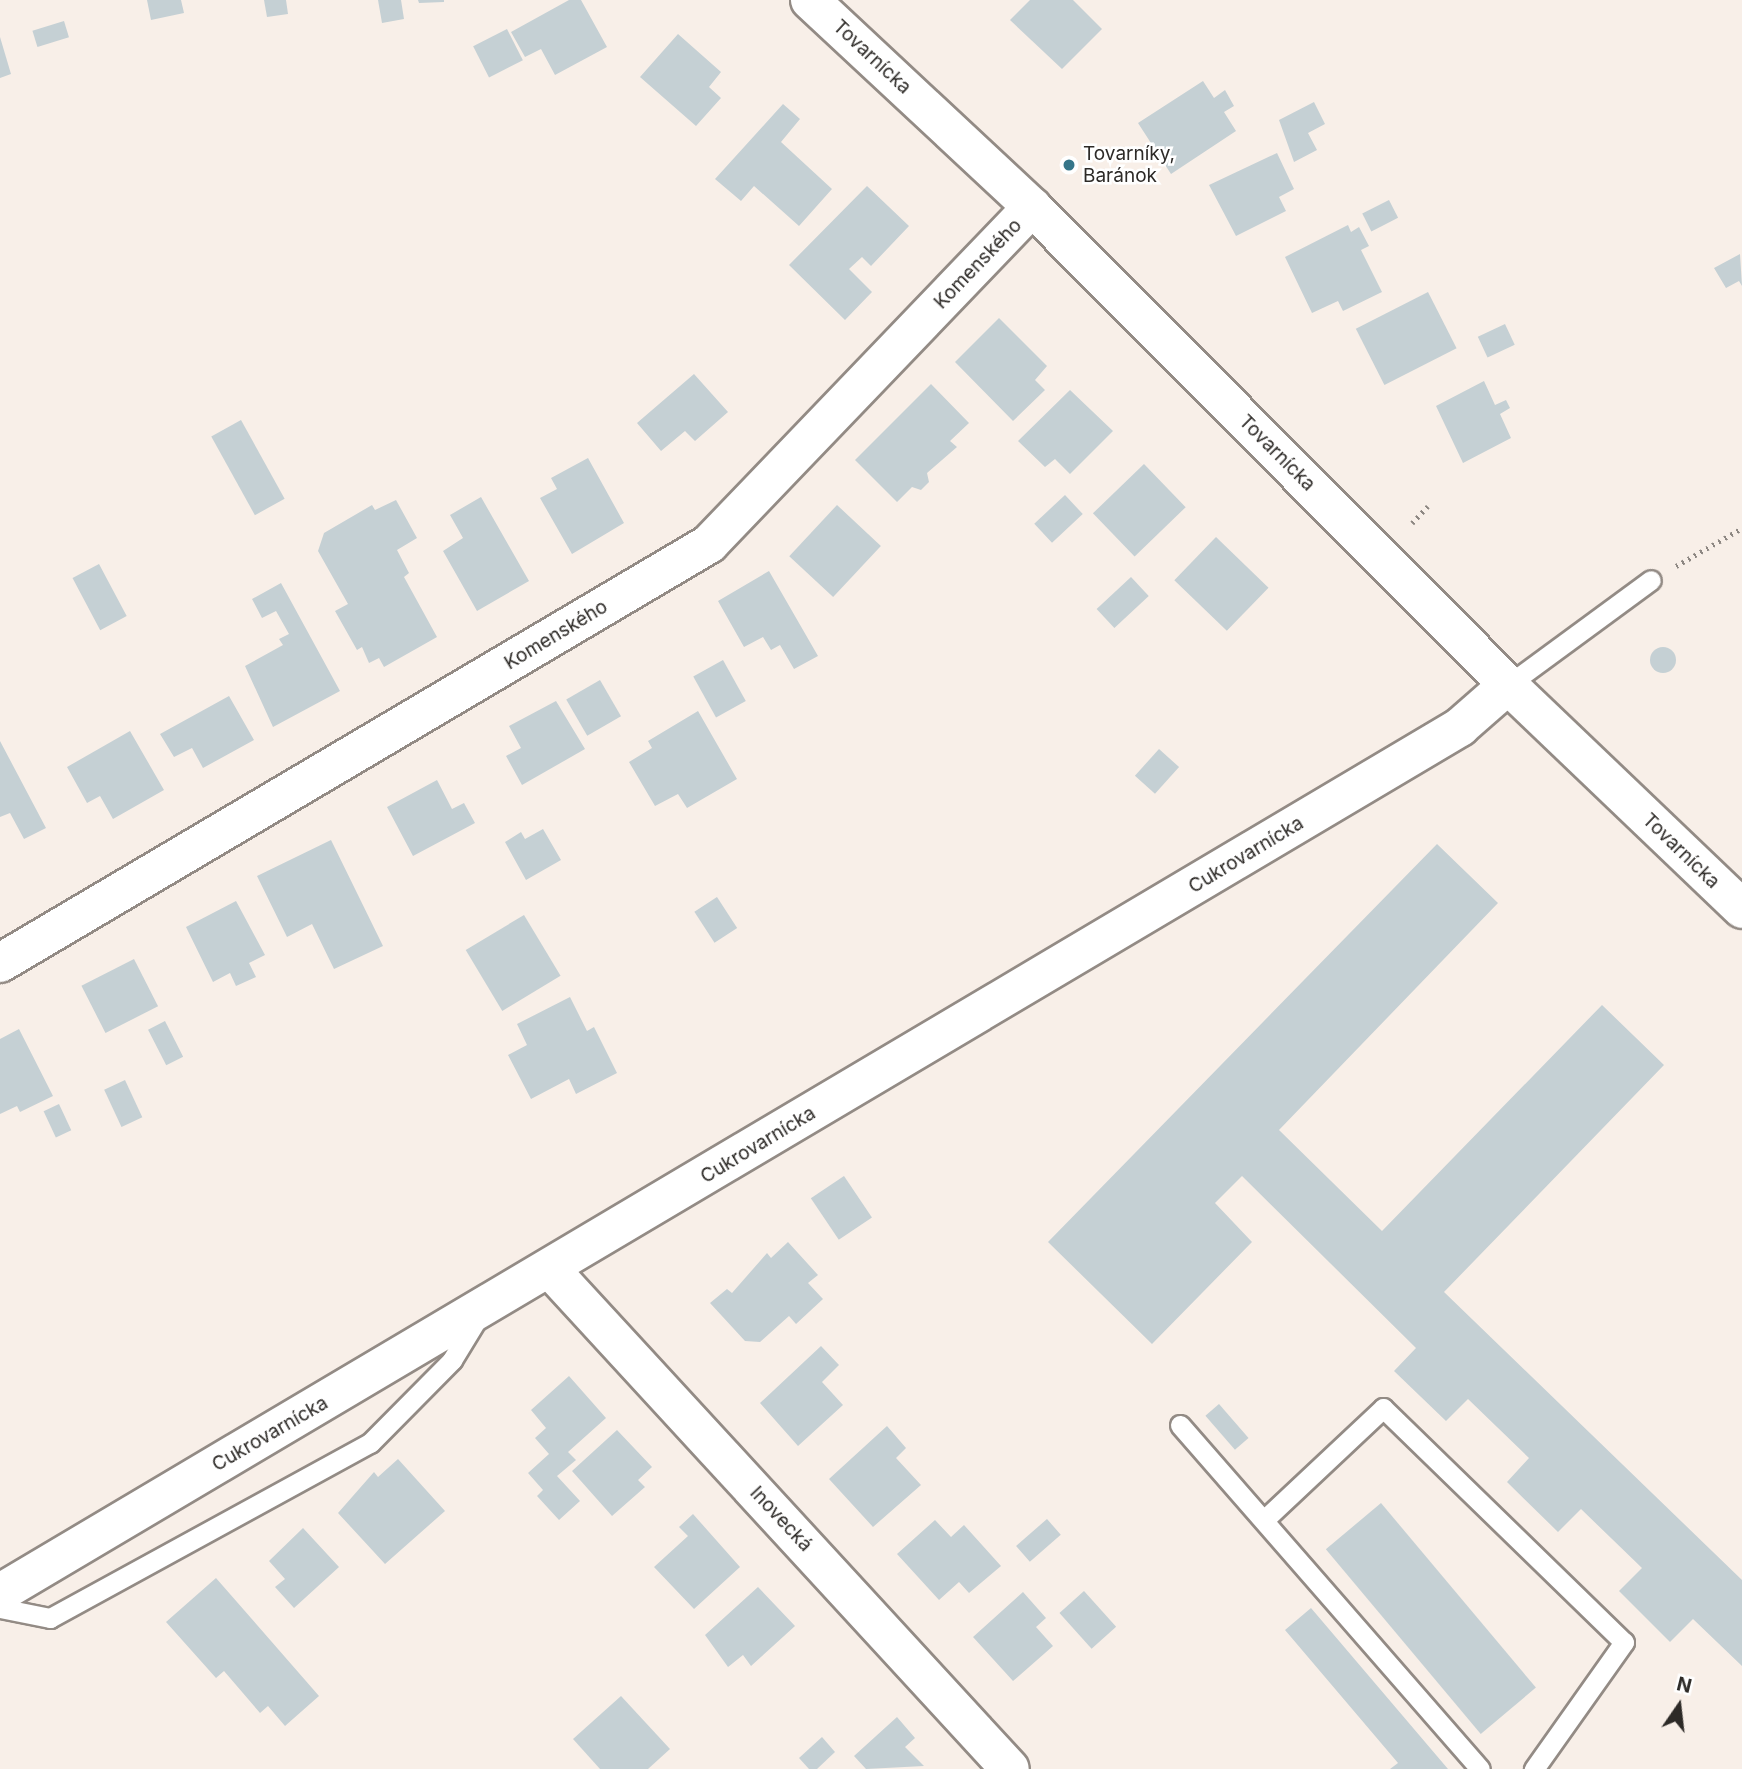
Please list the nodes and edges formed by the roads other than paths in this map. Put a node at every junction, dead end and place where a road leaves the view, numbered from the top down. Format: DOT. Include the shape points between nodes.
graph roads {
  1 [pos="810,0"];
  2 [pos="1032,207"];
  3 [pos="1651,580"];
  4 [pos="1508,685"];
  5 [pos="1742,909"];
  6 [pos="0,963"];
  7 [pos="550,1269"];
  8 [pos="484,1308"];
  9 [pos="1181,1425"];
  10 [pos="1265,1519"];
  11 [pos="0,1593"];
  12 [pos="0,1608"];
  13 [pos="1010,1769"];
  14 [pos="1480,1769"];
  15 [pos="1534,1769"];
  1 -- 2 [label="street, Tovarnícka"];
  2 -- 4 [label="street, Tovarnícka"];
  2 -- 6 [label="street, Komenského" via="709,544"];
  3 -- 4 [label="lane"];
  4 -- 5 [label="street, Tovarnícka"];
  4 -- 7 [label="street, Cukrovarnícka" via="1460,727"];
  7 -- 8 [label="street, Cukrovarnícka"];
  7 -- 13 [label="street, Inovecká"];
  8 -- 11 [label="street, Cukrovarnícka"];
  8 -- 12 [label="lane" via="452,1360 370,1443 50,1618"];
  9 -- 10 [label="lane"];
  10 -- 14 [label="lane"];
  10 -- 15 [label="lane" via="1383,1408 1624,1642"];
}
